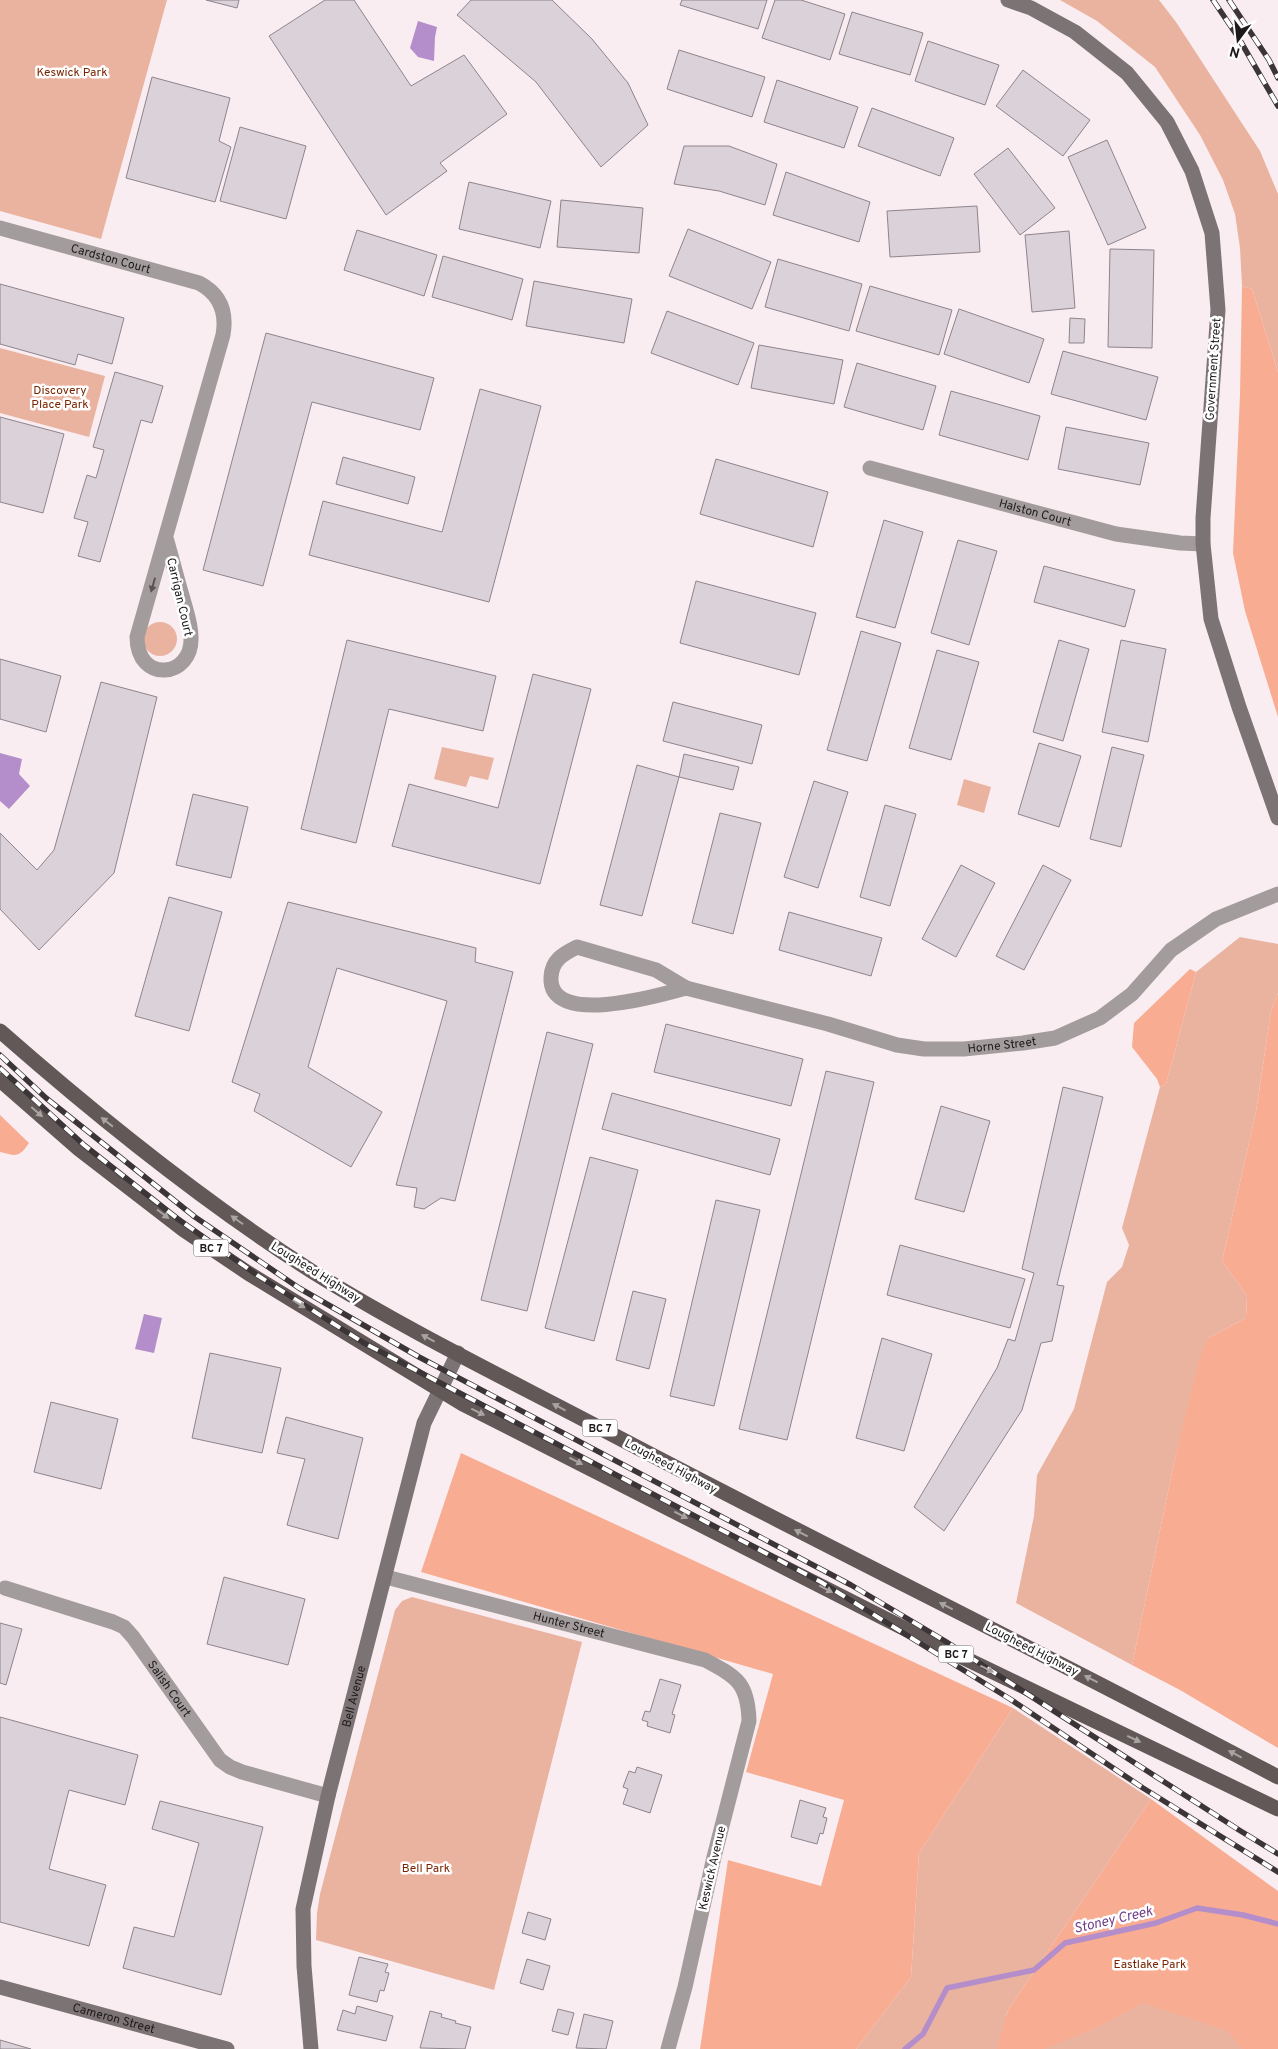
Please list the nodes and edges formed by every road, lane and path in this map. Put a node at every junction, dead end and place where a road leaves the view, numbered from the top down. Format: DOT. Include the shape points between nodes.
graph roads {
  1 [pos="1008,0"];
  2 [pos="0,228"];
  3 [pos="218,298"];
  4 [pos="870,468"];
  5 [pos="166,538"];
  6 [pos="1203,544"];
  7 [pos="1278,818"];
  8 [pos="1278,894"];
  9 [pos="686,988"];
  10 [pos="0,1031"];
  11 [pos="0,1080"];
  12 [pos="458,1354"];
  13 [pos="440,1390"];
  14 [pos="386,1577"];
  15 [pos="5,1588"];
  16 [pos="744,1688"];
  17 [pos="1278,1777"];
  18 [pos="328,1796"];
  19 [pos="1278,1809"];
  20 [pos="0,1987"];
  21 [pos="227,2049"];
  22 [pos="310,2049"];
  23 [pos="668,2049"];
  1 -- 6 [label="street, Government Street" via="1031,8 1075,32 1127,73 1167,122 1192,171 1212,233 1218,310 1202,518"];
  2 -- 3 [label="street, Cardston Court" via="199,283"];
  3 -- 5 [label="street, Carrigan Court" via="224,316 223,335"];
  4 -- 6 [label="street, Halston Court" via="1116,534"];
  5 -- 5 [label="street, Carrigan Court, one-way" via="137,637 137,649 146,664 160,671 177,668 188,655 191,637"];
  6 -- 7 [label="street, Government Street" via="1211,619"];
  8 -- 9 [label="street, Horne Street" via="1216,919 1171,950 1132,994 1100,1018 1055,1038 964,1049 924,1049 897,1045"];
  9 -- 9 [label="street, Horne Street" via="656,970 577,947 560,956 552,970 551,984 557,994 570,1002 599,1006"];
  12 -- 10 [label="main road, Lougheed Highway / BC 7, one-way" via="313,1271 183,1182 76,1098"];
  11 -- 13 [label="main road, BC 7, one-way" via="79,1149 184,1230 248,1273"];
  12 -- 13 [label="street, Bell Avenue"];
  17 -- 12 [label="main road, Lougheed Highway / BC 7, one-way"];
  13 -- 14 [label="street, Bell Avenue" via="424,1423"];
  13 -- 19 [label="main road, BC 7, one-way" via="931,1642"];
  14 -- 16 [label="street, Hunter Street" via="705,1660 732,1674"];
  14 -- 18 [label="street, Bell Avenue"];
  15 -- 18 [label="street, Salish Court" via="124,1627 220,1760 242,1772"];
  16 -- 23 [label="street, Keswick Avenue" via="749,1721"];
  18 -- 22 [label="street, Bell Avenue" via="302,1909"];
  20 -- 21 [label="street, Cameron Street"];
}
